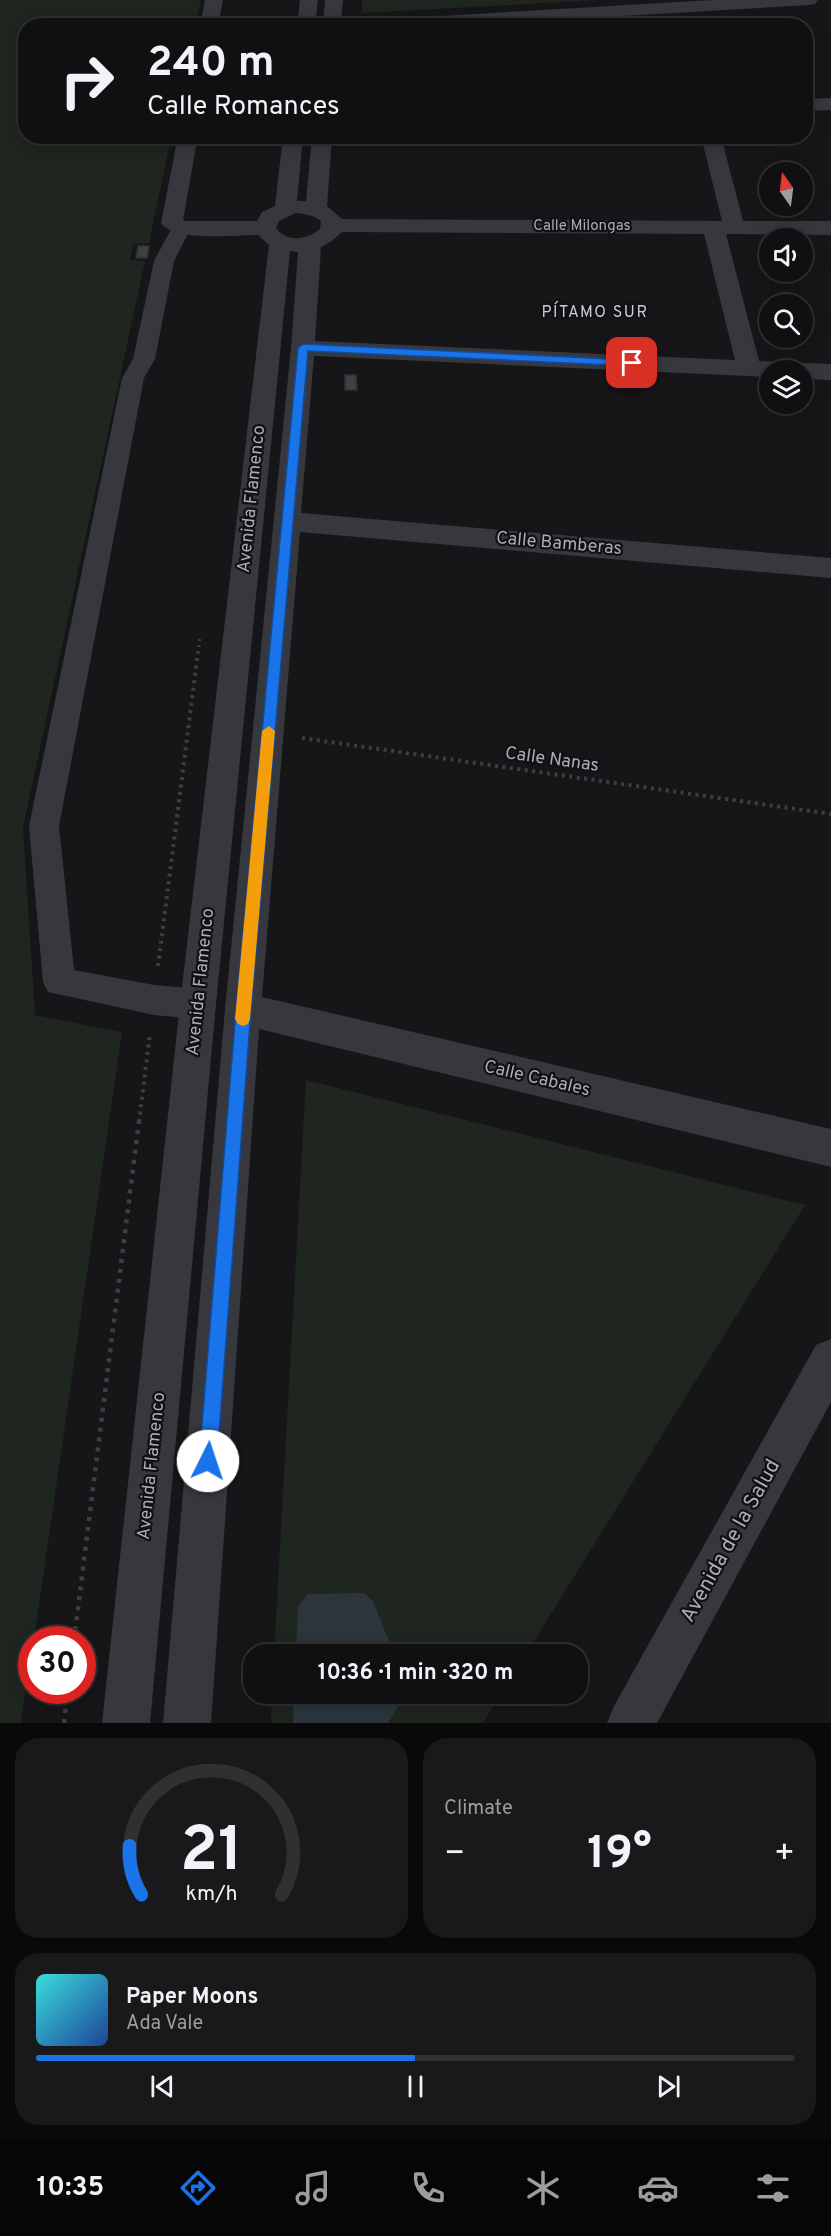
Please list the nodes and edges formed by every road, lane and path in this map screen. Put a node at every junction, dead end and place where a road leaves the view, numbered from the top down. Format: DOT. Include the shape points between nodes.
graph roads {
  1 [pos="214,0"];
  2 [pos="309,0"];
  3 [pos="334,0"];
  4 [pos="809,0"];
  5 [pos="714,5"];
  6 [pos="211,18"];
  7 [pos="307,18"];
  8 [pos="333,18"];
  9 [pos="487,18"];
  10 [pos="721,18"];
  11 [pos="831,104"];
  12 [pos="813,105"];
  13 [pos="187,144"];
  14 [pos="293,144"];
  15 [pos="321,144"];
  16 [pos="712,144"];
  17 [pos="316,209"];
  18 [pos="177,226"];
  19 [pos="723,227"];
  20 [pos="831,228"];
  21 [pos="295,230"];
  22 [pos="303,348"];
  23 [pos="749,368"];
  24 [pos="759,368"];
  25 [pos="813,371"];
  26 [pos="831,372"];
  27 [pos="287,521"];
  28 [pos="831,568"];
  29 [pos="201,627"];
  30 [pos="269,733"];
  31 [pos="831,814"];
  32 [pos="154,1000"];
  33 [pos="198,1004"];
  34 [pos="243,1010"];
  35 [pos="831,1148"];
  36 [pos="831,1360"];
  37 [pos="76,1626"];
  38 [pos="66,1704"];
  39 [pos="64,1723"];
  40 [pos="126,1723"];
  41 [pos="187,1723"];
  42 [pos="630,1723"];
  1 -- 6 [label="street"];
  2 -- 7 [label="street"];
  3 -- 8 [label="street"];
  4 -- 5 [label="street"];
  5 -- 9 [label="street"];
  5 -- 10 [label="street"];
  11 -- 12 [label="street"];
  13 -- 18 [label="street"];
  14 -- 21 [label="street, Avenida Flamenco"];
  15 -- 17 [label="street"];
  16 -- 19 [label="street"];
  17 -- 21 [label="street" via="306,207"];
  17 -- 21 [label="street" via="328,216"];
  18 -- 21 [label="street"];
  18 -- 32 [label="street" via="164,261 144,359 133,378 44,826 59,982"];
  19 -- 20 [label="street, Calle Milongas"];
  19 -- 21 [label="street, Calle Milongas"];
  19 -- 23 [label="street"];
  21 -- 22 [label="street, Avenida Flamenco"];
  21 -- 33 [label="street, Avenida Flamenco"];
  22 -- 23 [label="street"];
  22 -- 27 [label="street, Avenida Flamenco"];
  23 -- 24 [label="street"];
  25 -- 26 [label="street"];
  27 -- 28 [label="street, Calle Bamberas"];
  27 -- 30 [label="street, Avenida Flamenco"];
  29 -- 32 [label="path"];
  30 -- 31 [label="path, Calle Nanas"];
  30 -- 34 [label="street, Avenida Flamenco"];
  32 -- 33 [label="street"];
  32 -- 37 [label="path"];
  33 -- 40 [label="street, Avenida Flamenco"];
  34 -- 35 [label="street, Calle Cabales"];
  34 -- 41 [label="street, Avenida Flamenco"];
  36 -- 42 [label="street, Avenida de la Salud"];
  38 -- 39 [label="path"];
}
